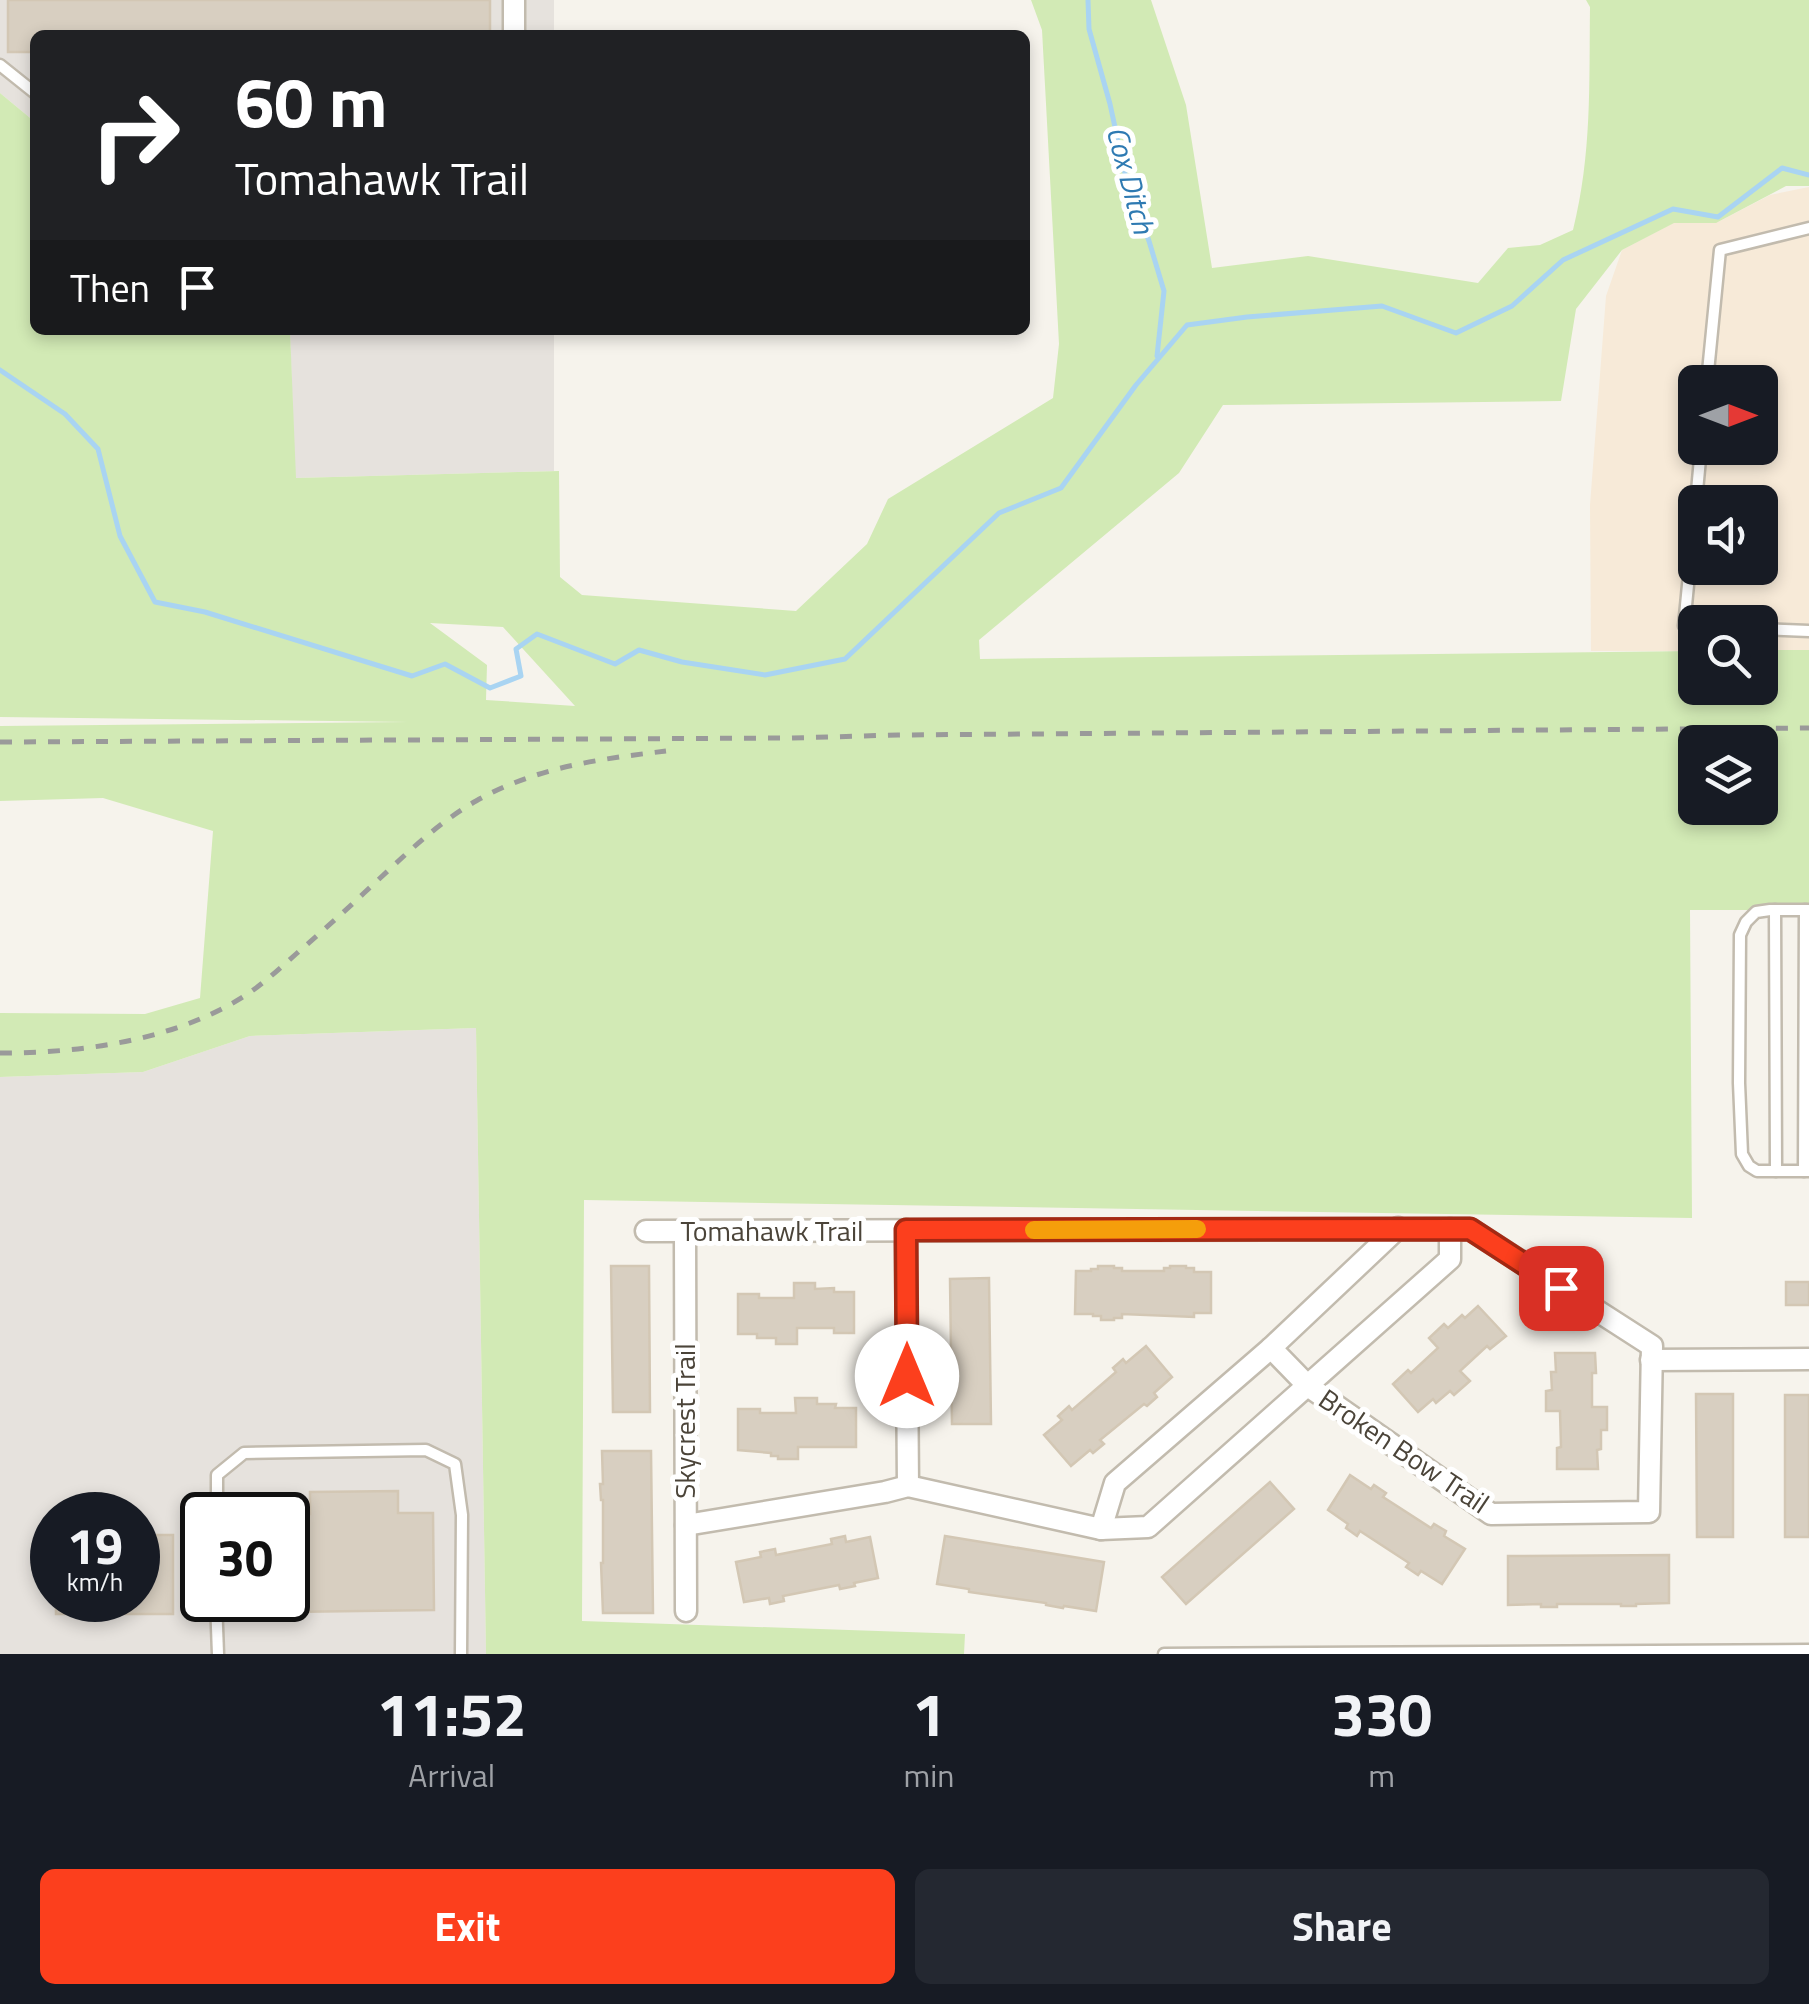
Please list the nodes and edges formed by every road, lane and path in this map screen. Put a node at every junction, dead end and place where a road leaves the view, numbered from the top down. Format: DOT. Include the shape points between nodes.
graph roads {
  1 [pos="514,0"];
  2 [pos="514,30"];
  3 [pos="0,65"];
  4 [pos="30,89"];
  5 [pos="1809,228"];
  6 [pos="1710,365"];
  7 [pos="1778,630"];
  8 [pos="1809,631"];
  9 [pos="1775,910"];
  10 [pos="1807,910"];
  11 [pos="1776,1171"];
  12 [pos="1806,1171"];
  13 [pos="1398,1228"];
  14 [pos="1450,1229"];
  15 [pos="906,1230"];
  16 [pos="685,1231"];
  17 [pos="646,1232"];
  18 [pos="1271,1348"];
  19 [pos="1809,1359"];
  20 [pos="1652,1360"];
  21 [pos="1308,1386"];
  22 [pos="908,1486"];
  23 [pos="218,1492"];
  24 [pos="686,1526"];
  25 [pos="1101,1529"];
  26 [pos="686,1611"];
  27 [pos="217,1622"];
  28 [pos="1809,1650"];
  29 [pos="218,1654"];
  30 [pos="461,1654"];
  31 [pos="1164,1654"];
  1 -- 2 [label="street"];
  3 -- 4 [label="lane"];
  5 -- 6 [label="lane" via="1720,250"];
  7 -- 8 [label="lane"];
  9 -- 10 [label="lane"];
  9 -- 11 [label="lane"];
  9 -- 11 [label="lane" via="1756,912 1740,935 1739,1083 1742,1154 1757,1171"];
  10 -- 12 [label="lane"];
  11 -- 12 [label="lane"];
  13 -- 14 [label="street, Tomahawk Trail"];
  13 -- 15 [label="street, Tomahawk Trail"];
  13 -- 18 [label="street"];
  14 -- 20 [label="street, Tomahawk Trail" via="1470,1229 1652,1346"];
  14 -- 21 [label="street, Broken Bow Trail" via="1450,1259"];
  15 -- 16 [label="street, Tomahawk Trail"];
  15 -- 22 [label="street"];
  16 -- 17 [label="street, Tomahawk Trail"];
  16 -- 24 [label="street, Skycrest Trail"];
  18 -- 21 [label="street, Broken Bow Trail"];
  18 -- 25 [label="street" via="1115,1483"];
  19 -- 20 [label="street"];
  20 -- 21 [label="street, Broken Bow Trail" via="1649,1512 1492,1514"];
  21 -- 25 [label="street, Broken Bow Trail" via="1148,1527"];
  22 -- 24 [label="street, Broken Bow Trail"];
  22 -- 25 [label="street, Broken Bow Trail"];
  23 -- 30 [label="lane" via="218,1475 244,1454 426,1450 455,1464 462,1515"];
  24 -- 26 [label="street, Skycrest Trail"];
  27 -- 29 [label="lane"];
  28 -- 31 [label="lane"];
}
